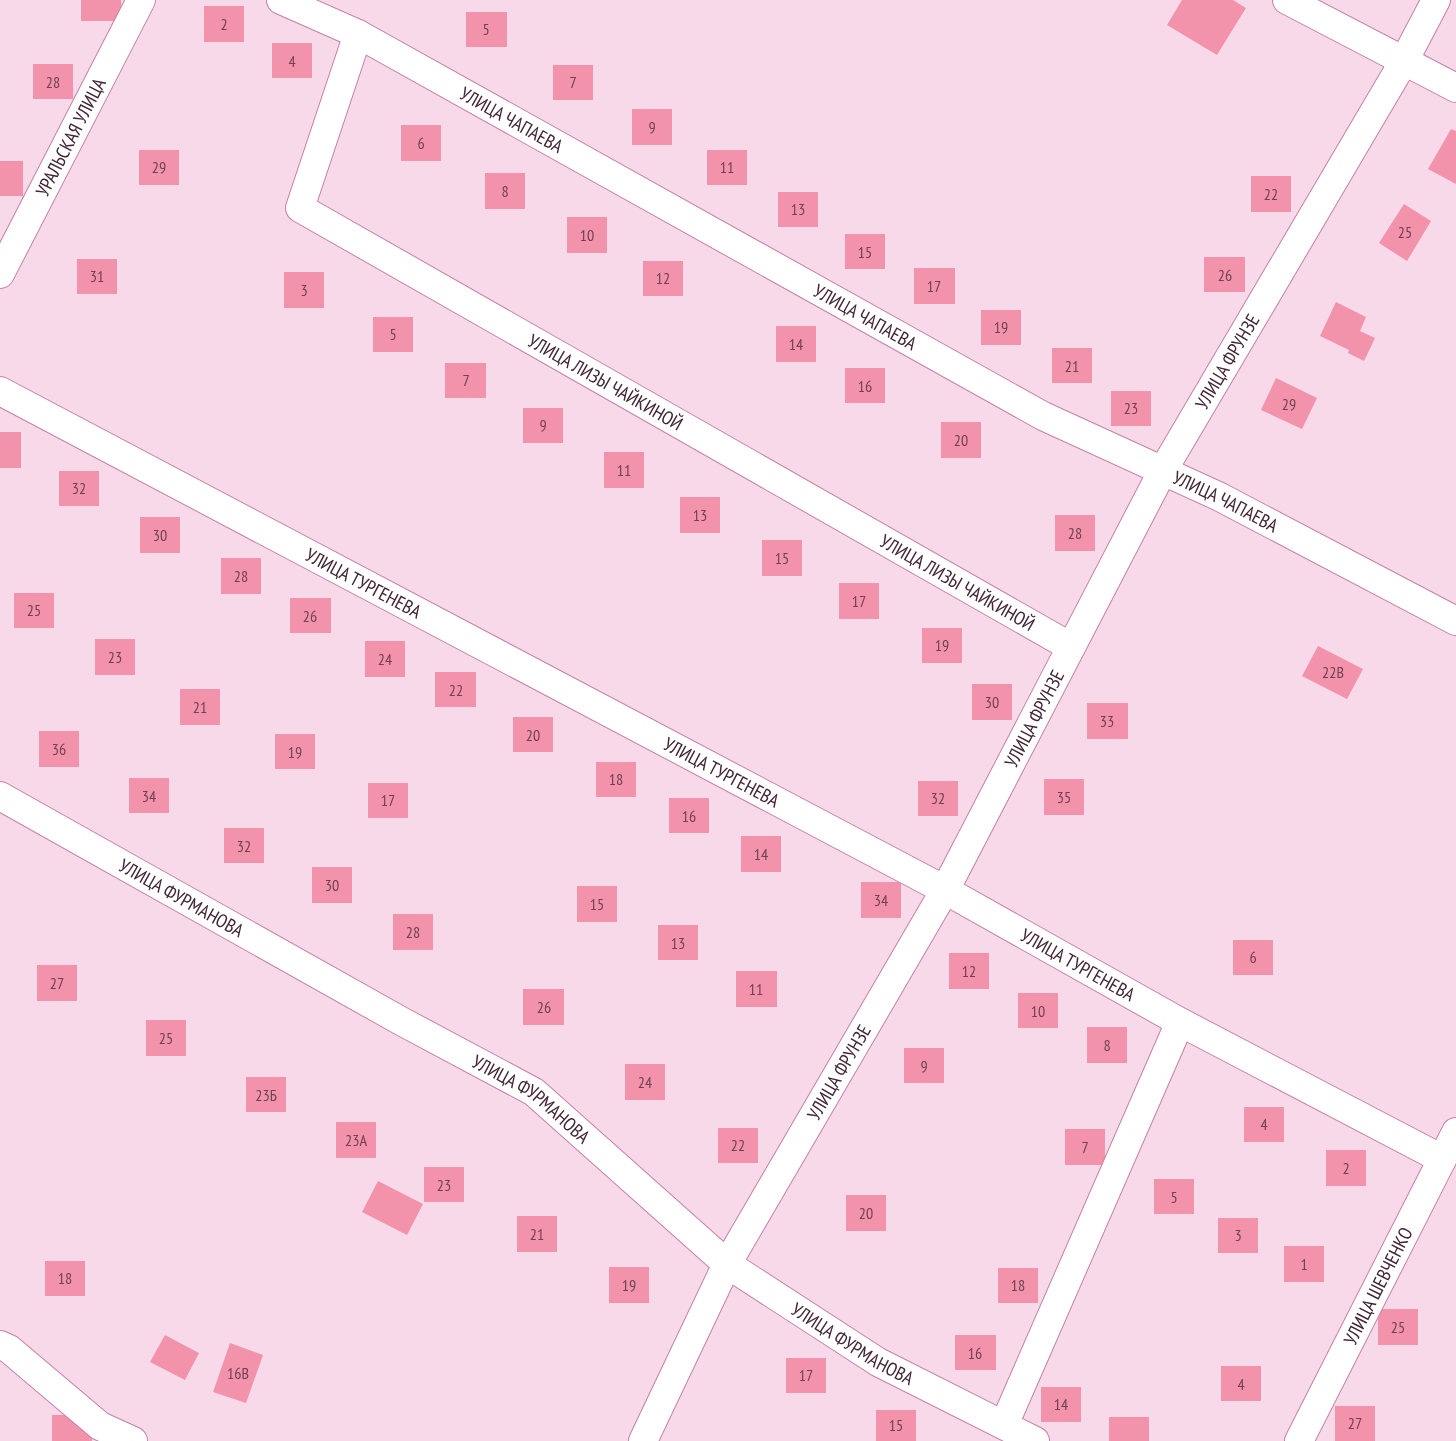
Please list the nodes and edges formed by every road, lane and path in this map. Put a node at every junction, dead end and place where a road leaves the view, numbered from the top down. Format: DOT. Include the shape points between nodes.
graph roads {
  1 [pos="141,0"];
  2 [pos="280,0"];
  3 [pos="1288,0"];
  4 [pos="1436,0"];
  5 [pos="358,34"];
  6 [pos="1404,60"];
  7 [pos="1456,88"];
  8 [pos="0,274"];
  9 [pos="0,392"];
  10 [pos="1162,472"];
  11 [pos="1456,621"];
  12 [pos="1071,647"];
  13 [pos="0,796"];
  14 [pos="945,890"];
  15 [pos="1180,1022"];
  16 [pos="1456,1132"];
  17 [pos="1442,1159"];
  18 [pos="727,1264"];
  19 [pos="0,1345"];
  20 [pos="1004,1425"];
  21 [pos="133,1441"];
  22 [pos="643,1441"];
  23 [pos="1035,1441"];
  24 [pos="1299,1441"];
  1 -- 8 [label="street, УРАЛЬСКАЯ УЛИЦА"];
  2 -- 5 [label="street, УЛИЦА ЧАПАЕВА"];
  3 -- 6 [label="street"];
  4 -- 6 [label="street, УЛИЦА ФРУНЗЕ"];
  5 -- 10 [label="street, УЛИЦА ЧАПАЕВА" via="1034,411"];
  5 -- 12 [label="street, УЛИЦА ЛИЗЫ ЧАЙКИНОЙ" via="300,208"];
  6 -- 7 [label="street"];
  6 -- 10 [label="street, УЛИЦА ФРУНЗЕ"];
  9 -- 14 [label="street, УЛИЦА ТУРГЕНЕВА"];
  10 -- 11 [label="street, УЛИЦА ЧАПАЕВА" via="1220,497"];
  10 -- 12 [label="street, УЛИЦА ФРУНЗЕ"];
  12 -- 14 [label="street, УЛИЦА ФРУНЗЕ"];
  13 -- 18 [label="street, УЛИЦА ФУРМАНОВА" via="534,1092"];
  14 -- 15 [label="street, УЛИЦА ТУРГЕНЕВА"];
  14 -- 18 [label="street, УЛИЦА ФРУНЗЕ"];
  15 -- 17 [label="street, УЛИЦА ТУРГЕНЕВА"];
  15 -- 20 [label="street"];
  16 -- 17 [label="street, УЛИЦА ШЕВЧЕНКО"];
  17 -- 24 [label="street, УЛИЦА ШЕВЧЕНКО"];
  18 -- 20 [label="street, УЛИЦА ФУРМАНОВА" via="878,1362"];
  18 -- 22 [label="street, УЛИЦА ФРУНЗЕ"];
  19 -- 21 [label="street" via="9,1349 100,1426"];
  20 -- 23 [label="street, УЛИЦА ФУРМАНОВА"];
}
